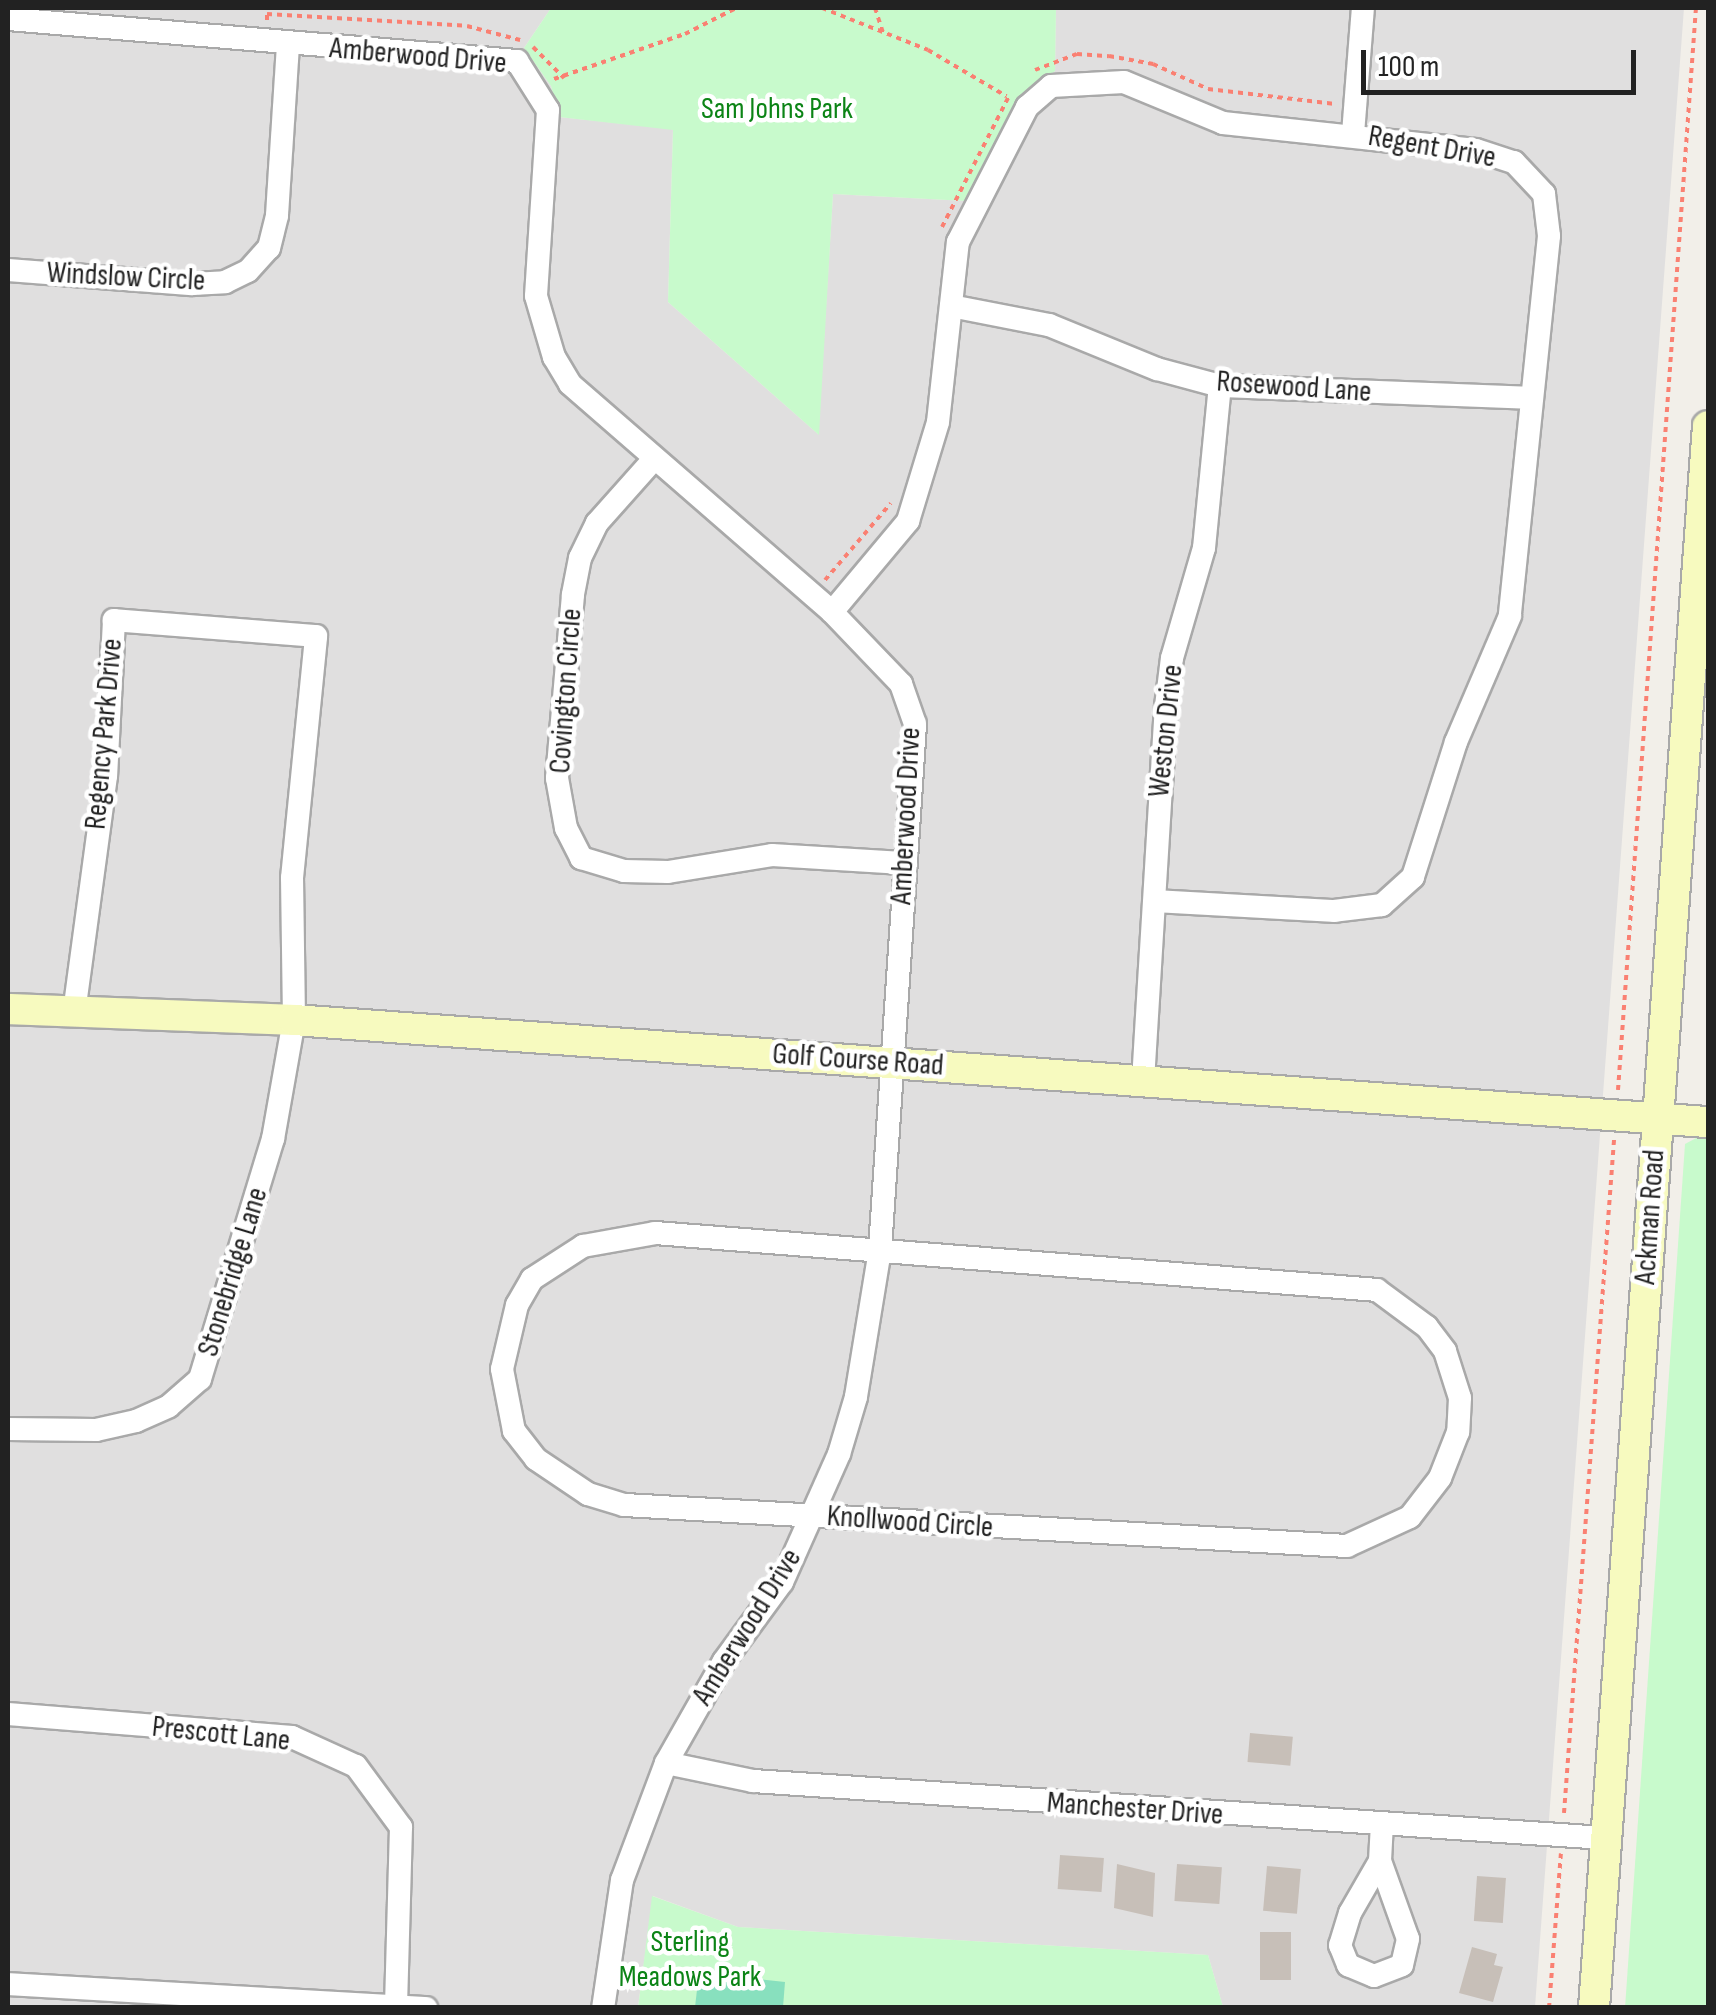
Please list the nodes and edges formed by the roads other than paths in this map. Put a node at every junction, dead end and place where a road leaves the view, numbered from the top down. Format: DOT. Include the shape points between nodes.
graph roads {
  1 [pos="1363,8"];
  2 [pos="8,19"];
  3 [pos="278,43"];
  4 [pos="1353,134"];
  5 [pos="8,270"];
  6 [pos="951,306"];
  7 [pos="1220,386"];
  8 [pos="1530,398"];
  9 [pos="1708,426"];
  10 [pos="654,460"];
  11 [pos="832,612"];
  12 [pos="903,863"];
  13 [pos="1156,901"];
  14 [pos="8,1009"];
  15 [pos="74,1014"];
  16 [pos="294,1020"];
  17 [pos="892,1062"];
  18 [pos="1143,1081"];
  19 [pos="1657,1119"];
  20 [pos="1708,1122"];
  21 [pos="880,1250"];
  22 [pos="8,1429"];
  23 [pos="813,1516"];
  24 [pos="8,1714"];
  25 [pos="666,1763"];
  26 [pos="1382,1827"];
  27 [pos="1605,1838"];
  28 [pos="1380,1861"];
  29 [pos="8,1984"];
  30 [pos="396,2006"];
  31 [pos="426,2008"];
  32 [pos="604,2008"];
  33 [pos="1594,2008"];
  1 -- 4 [label="street"];
  2 -- 3 [label="street, Amberwood Drive"];
  3 -- 5 [label="street, Windslow Circle" via="277,215 269,248 248,271 225,282 192,284"];
  3 -- 10 [label="street, Amberwood Drive" via="517,61 534,79 548,110 536,282 554,357 570,384"];
  4 -- 6 [label="street, Regent Drive" via="1223,124 1124,82 1051,86 1027,107 978,196 958,242"];
  4 -- 8 [label="street, Regent Drive" via="1476,150 1514,162 1544,194 1549,236"];
  6 -- 7 [label="street, Rosewood Lane" via="1048,325 1157,369"];
  6 -- 11 [label="street, Regent Drive" via="938,422 908,521"];
  7 -- 8 [label="street, Rosewood Lane"];
  7 -- 13 [label="street, Weston Drive" via="1204,548 1172,658"];
  8 -- 13 [label="street, Regent Drive" via="1510,616 1456,742 1413,878 1382,905 1334,911"];
  9 -- 19 [label="street, Ackman Road"];
  10 -- 11 [label="street, Amberwood Drive"];
  10 -- 12 [label="street, Covington Circle" via="598,523 580,558 573,595 558,778 566,828 581,858 639,871 772,855"];
  11 -- 12 [label="street, Amberwood Drive" via="901,684 916,724"];
  12 -- 17 [label="street, Amberwood Drive"];
  13 -- 18 [label="street, Weston Drive"];
  14 -- 15 [label="street, Golf Course Road"];
  15 -- 16 [label="street, Golf Course Road"];
  15 -- 16 [label="street, Regency Park Drive" via="106,776 114,620 316,636 292,878"];
  16 -- 17 [label="street, Golf Course Road"];
  16 -- 22 [label="street, Stonebridge Lane" via="273,1139 200,1379 169,1406 136,1421 96,1430"];
  17 -- 18 [label="street, Golf Course Road"];
  17 -- 21 [label="street, Amberwood Drive"];
  18 -- 19 [label="street, Golf Course Road"];
  19 -- 20 [label="street, Golf Course Road"];
  19 -- 27 [label="street, Ackman Road"];
  21 -- 23 [label="street, Amberwood Drive" via="856,1396"];
  21 -- 23 [label="street, Knollwood Circle" via="622,1235 583,1246 532,1280 506,1338 502,1369 514,1431 536,1459 576,1486 624,1505"];
  21 -- 23 [label="street, Knollwood Circle" via="1377,1290 1427,1327 1445,1352 1460,1398 1458,1432 1440,1478 1410,1516 1346,1546"];
  23 -- 25 [label="street, Amberwood Drive" via="782,1582 724,1661"];
  24 -- 30 [label="street, Prescott Lane" via="292,1737 356,1766 401,1827"];
  25 -- 26 [label="street, Manchester Drive" via="753,1781"];
  25 -- 32 [label="street, Amberwood Drive" via="622,1880"];
  26 -- 27 [label="street, Manchester Drive"];
  26 -- 28 [label="street"];
  27 -- 33 [label="street, Ackman Road"];
  28 -- 28 [label="street" via="1408,1939 1402,1965 1374,1976 1348,1965 1340,1946 1350,1913"];
  29 -- 30 [label="street"];
  30 -- 31 [label="street"];
}
